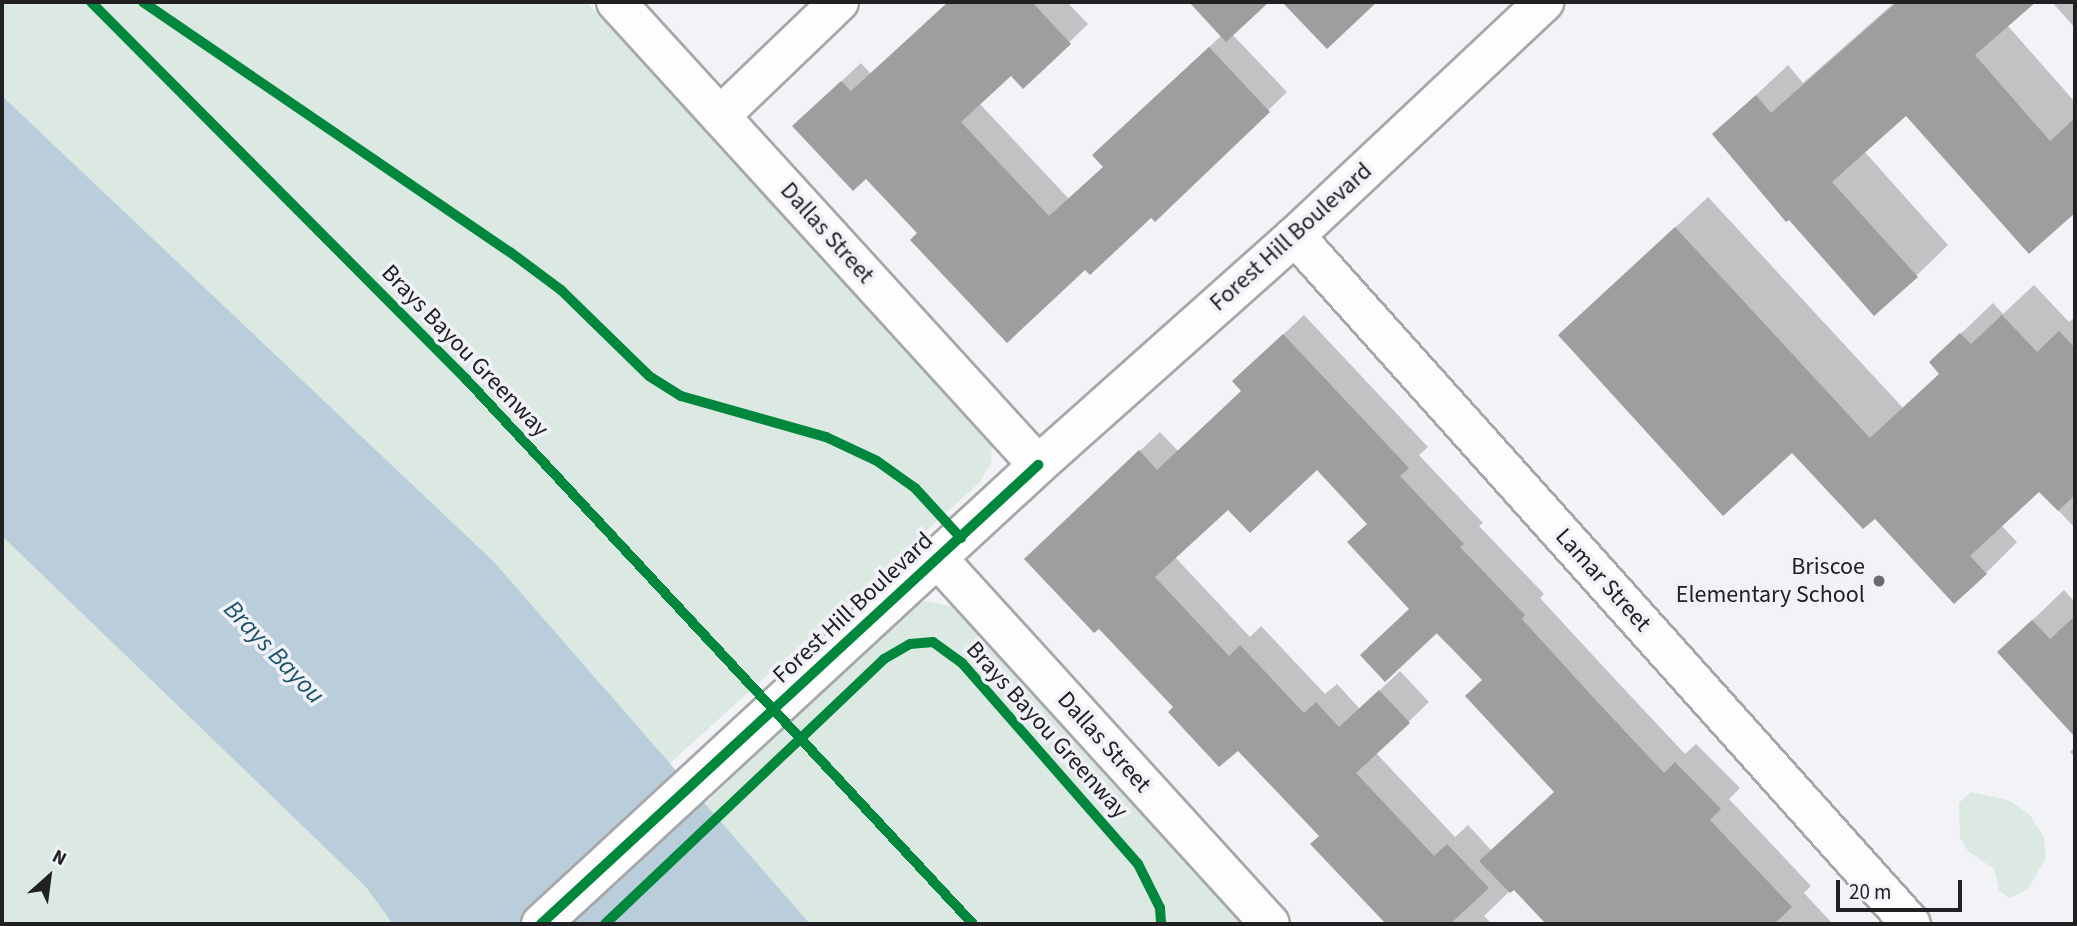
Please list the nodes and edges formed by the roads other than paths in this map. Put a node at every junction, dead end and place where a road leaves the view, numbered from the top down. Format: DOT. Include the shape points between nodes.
graph roads {
  1 [pos="617,2"];
  2 [pos="839,2"];
  3 [pos="1544,2"];
  4 [pos="720,116"];
  5 [pos="1295,236"];
  6 [pos="1038,464"];
  7 [pos="938,559"];
  8 [pos="541,924"];
  9 [pos="1270,924"];
  10 [pos="1911,924"];
  1 -- 4 [label="street, Dallas Street"];
  2 -- 4 [label="street"];
  3 -- 5 [label="street, Forest Hill Boulevard"];
  4 -- 6 [label="street, Dallas Street"];
  5 -- 6 [label="street, Forest Hill Boulevard"];
  5 -- 10 [label="street, Lamar Street"];
  6 -- 7 [label="street, Forest Hill Boulevard"];
  7 -- 8 [label="street, Forest Hill Boulevard"];
  7 -- 9 [label="street, Dallas Street"];
}
